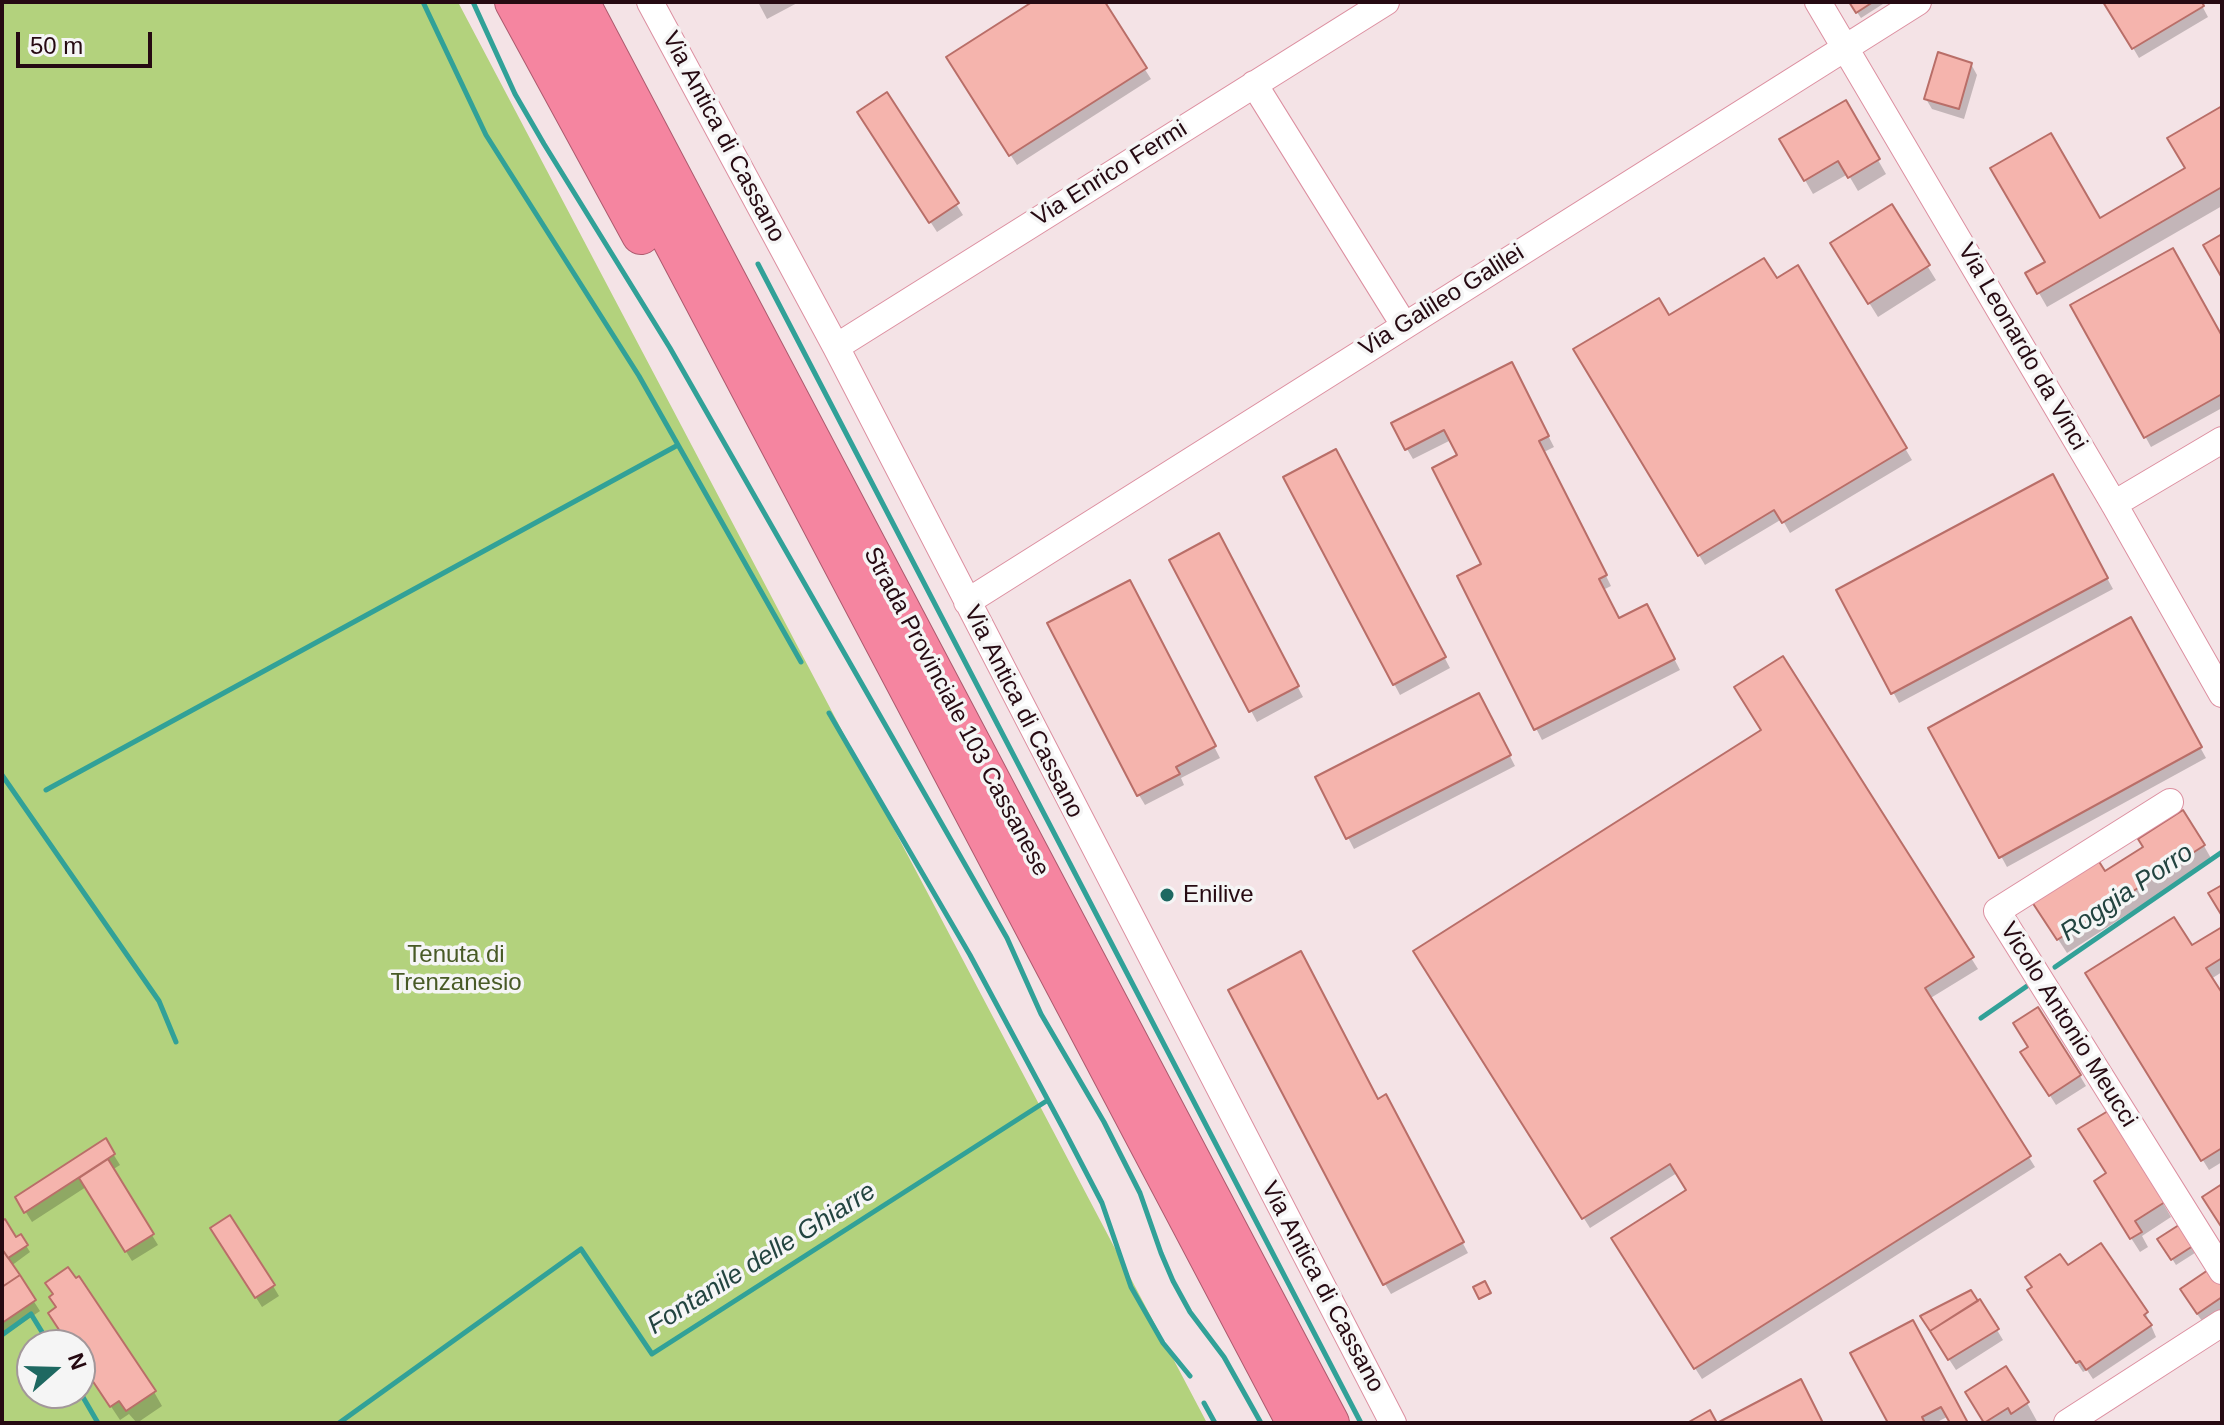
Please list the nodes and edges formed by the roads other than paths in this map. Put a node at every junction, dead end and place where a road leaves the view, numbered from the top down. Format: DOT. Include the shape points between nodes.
graph roads {
  1 [pos="514,2"];
  2 [pos="546,2"];
  3 [pos="580,2"];
  4 [pos="610,2"];
  5 [pos="650,2"];
  6 [pos="1386,2"];
  7 [pos="1818,2"];
  8 [pos="1918,2"];
  9 [pos="1846,46"];
  10 [pos="1254,84"];
  11 [pos="1404,325"];
  12 [pos="836,347"];
  13 [pos="2222,440"];
  14 [pos="2114,504"];
  15 [pos="967,602"];
  16 [pos="2222,694"];
  17 [pos="2170,802"];
  18 [pos="1012,818"];
  19 [pos="1010,879"];
  20 [pos="2222,1271"];
  21 [pos="2222,1323"];
  22 [pos="1296,1423"];
  23 [pos="1330,1423"];
  24 [pos="1393,1423"];
  25 [pos="2067,1423"];
  1 -- 19 [label="highway" via="858,624"];
  2 -- 19 [label="highway, Strada Provinciale 103 Cassanese"];
  3 -- 18 [label="highway, Strada Provinciale 103 Cassanese"];
  4 -- 18 [label="highway" via="961,696"];
  5 -- 12 [label="street, Via Antica di Cassano"];
  6 -- 10 [label="street, Via Enrico Fermi"];
  7 -- 9 [label="street, Via Leonardo da Vinci"];
  8 -- 9 [label="street, Via Galileo Galilei"];
  9 -- 11 [label="street, Via Galileo Galilei"];
  9 -- 14 [label="street, Via Leonardo da Vinci"];
  10 -- 11 [label="street"];
  10 -- 12 [label="street, Via Enrico Fermi"];
  11 -- 15 [label="street, Via Galileo Galilei"];
  12 -- 15 [label="street, Via Antica di Cassano"];
  13 -- 14 [label="street"];
  14 -- 16 [label="street, Via Leonardo da Vinci"];
  15 -- 24 [label="street, Via Antica di Cassano"];
  17 -- 20 [label="street, Vicolo Antonio Meucci" via="1997,911"];
  18 -- 23 [label="highway, Strada Provinciale 103 Cassanese"];
  19 -- 22 [label="highway, Strada Provinciale 103 Cassanese"];
  21 -- 25 [label="street"];
}
